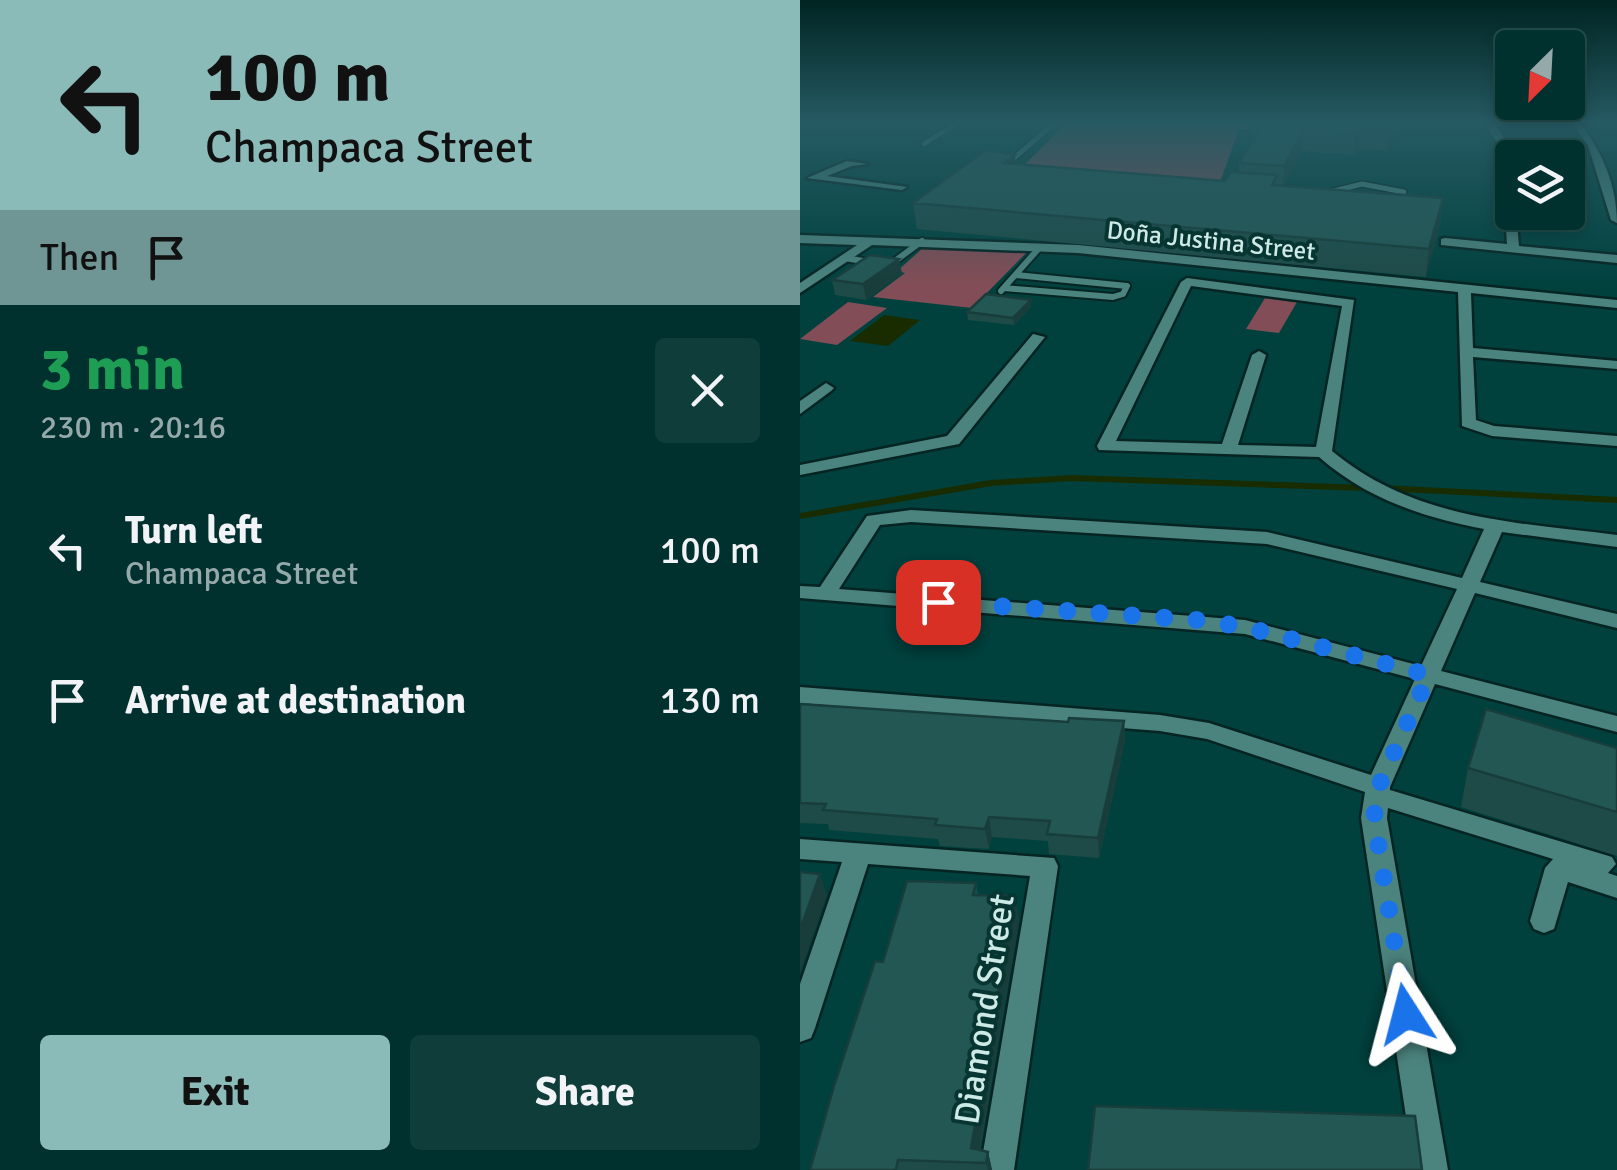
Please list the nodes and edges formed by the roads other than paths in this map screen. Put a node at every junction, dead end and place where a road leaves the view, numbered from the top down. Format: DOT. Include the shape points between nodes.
graph roads {
  1 [pos="1508,176"];
  2 [pos="1603,176"];
  3 [pos="806,178"];
  4 [pos="902,187"];
  5 [pos="1404,192"];
  6 [pos="1307,196"];
  7 [pos="1617,220"];
  8 [pos="800,239"];
  9 [pos="872,240"];
  10 [pos="922,241"];
  11 [pos="1445,242"];
  12 [pos="1040,247"];
  13 [pos="1512,249"];
  14 [pos="845,258"];
  15 [pos="1617,259"];
  16 [pos="1016,275"];
  17 [pos="800,288"];
  18 [pos="1004,288"];
  19 [pos="1464,289"];
  20 [pos="1041,291"];
  21 [pos="1003,300"];
  22 [pos="1031,301"];
  23 [pos="1617,304"];
  24 [pos="1038,338"];
  25 [pos="1467,352"];
  26 [pos="1259,355"];
  27 [pos="1617,365"];
  28 [pos="826,388"];
  29 [pos="800,409"];
  30 [pos="1617,441"];
  31 [pos="1228,450"];
  32 [pos="1323,452"];
  33 [pos="800,470"];
  34 [pos="1496,524"];
  35 [pos="1617,541"];
  36 [pos="1469,586"];
  37 [pos="800,592"];
  38 [pos="826,594"];
  39 [pos="1617,621"];
  40 [pos="1429,675"];
  41 [pos="800,695"];
  42 [pos="1617,724"];
  43 [pos="1378,791"];
  44 [pos="800,848"];
  45 [pos="859,852"];
  46 [pos="1610,876"];
  47 [pos="1544,920"];
  48 [pos="800,1028"];
  49 [pos="997,1170"];
  50 [pos="1432,1170"];
  1 -- 13 [label="street"];
  2 -- 7 [label="street"];
  3 -- 4 [label="street"];
  5 -- 6 [label="lane" via="1380,183 1346,184"];
  8 -- 9 [label="street, Doña Justina Street"];
  9 -- 10 [label="street, Doña Justina Street"];
  9 -- 14 [label="street"];
  10 -- 12 [label="street, Doña Justina Street"];
  10 -- 14 [label="lane" via="895,264"];
  11 -- 13 [label="street"];
  12 -- 16 [label="lane"];
  12 -- 19 [label="street, Doña Justina Street"];
  13 -- 15 [label="street"];
  14 -- 17 [label="street"];
  16 -- 18 [label="lane"];
  16 -- 20 [label="lane" via="1128,286 1113,297"];
  18 -- 20 [label="lane"];
  18 -- 21 [label="lane" via="997,296"];
  19 -- 23 [label="street, Doña Justina Street"];
  19 -- 25 [label="street"];
  20 -- 22 [label="lane"];
  24 -- 33 [label="street" via="953,440"];
  25 -- 27 [label="street"];
  25 -- 30 [label="street" via="1466,419 1474,427"];
  26 -- 31 [label="street"];
  28 -- 29 [label="street"];
  31 -- 32 [label="street"];
  31 -- 32 [label="street" via="1105,446 1187,282 1349,302"];
  32 -- 34 [label="street" via="1340,470 1397,499"];
  34 -- 35 [label="street"];
  34 -- 36 [label="street"];
  36 -- 38 [label="street" via="1267,538 910,516 874,520"];
  36 -- 39 [label="street"];
  36 -- 40 [label="street"];
  37 -- 38 [label="street"];
  38 -- 40 [label="street" via="1198,620"];
  40 -- 42 [label="street"];
  40 -- 43 [label="street"];
  41 -- 43 [label="street" via="1209,731"];
  43 -- 46 [label="street"];
  43 -- 50 [label="street" via="1374,818"];
  44 -- 45 [label="street, Diamond Street"];
  45 -- 48 [label="street"];
  45 -- 49 [label="street, Diamond Street" via="1045,866"];
  46 -- 47 [label="street" via="1558,868"];
}
